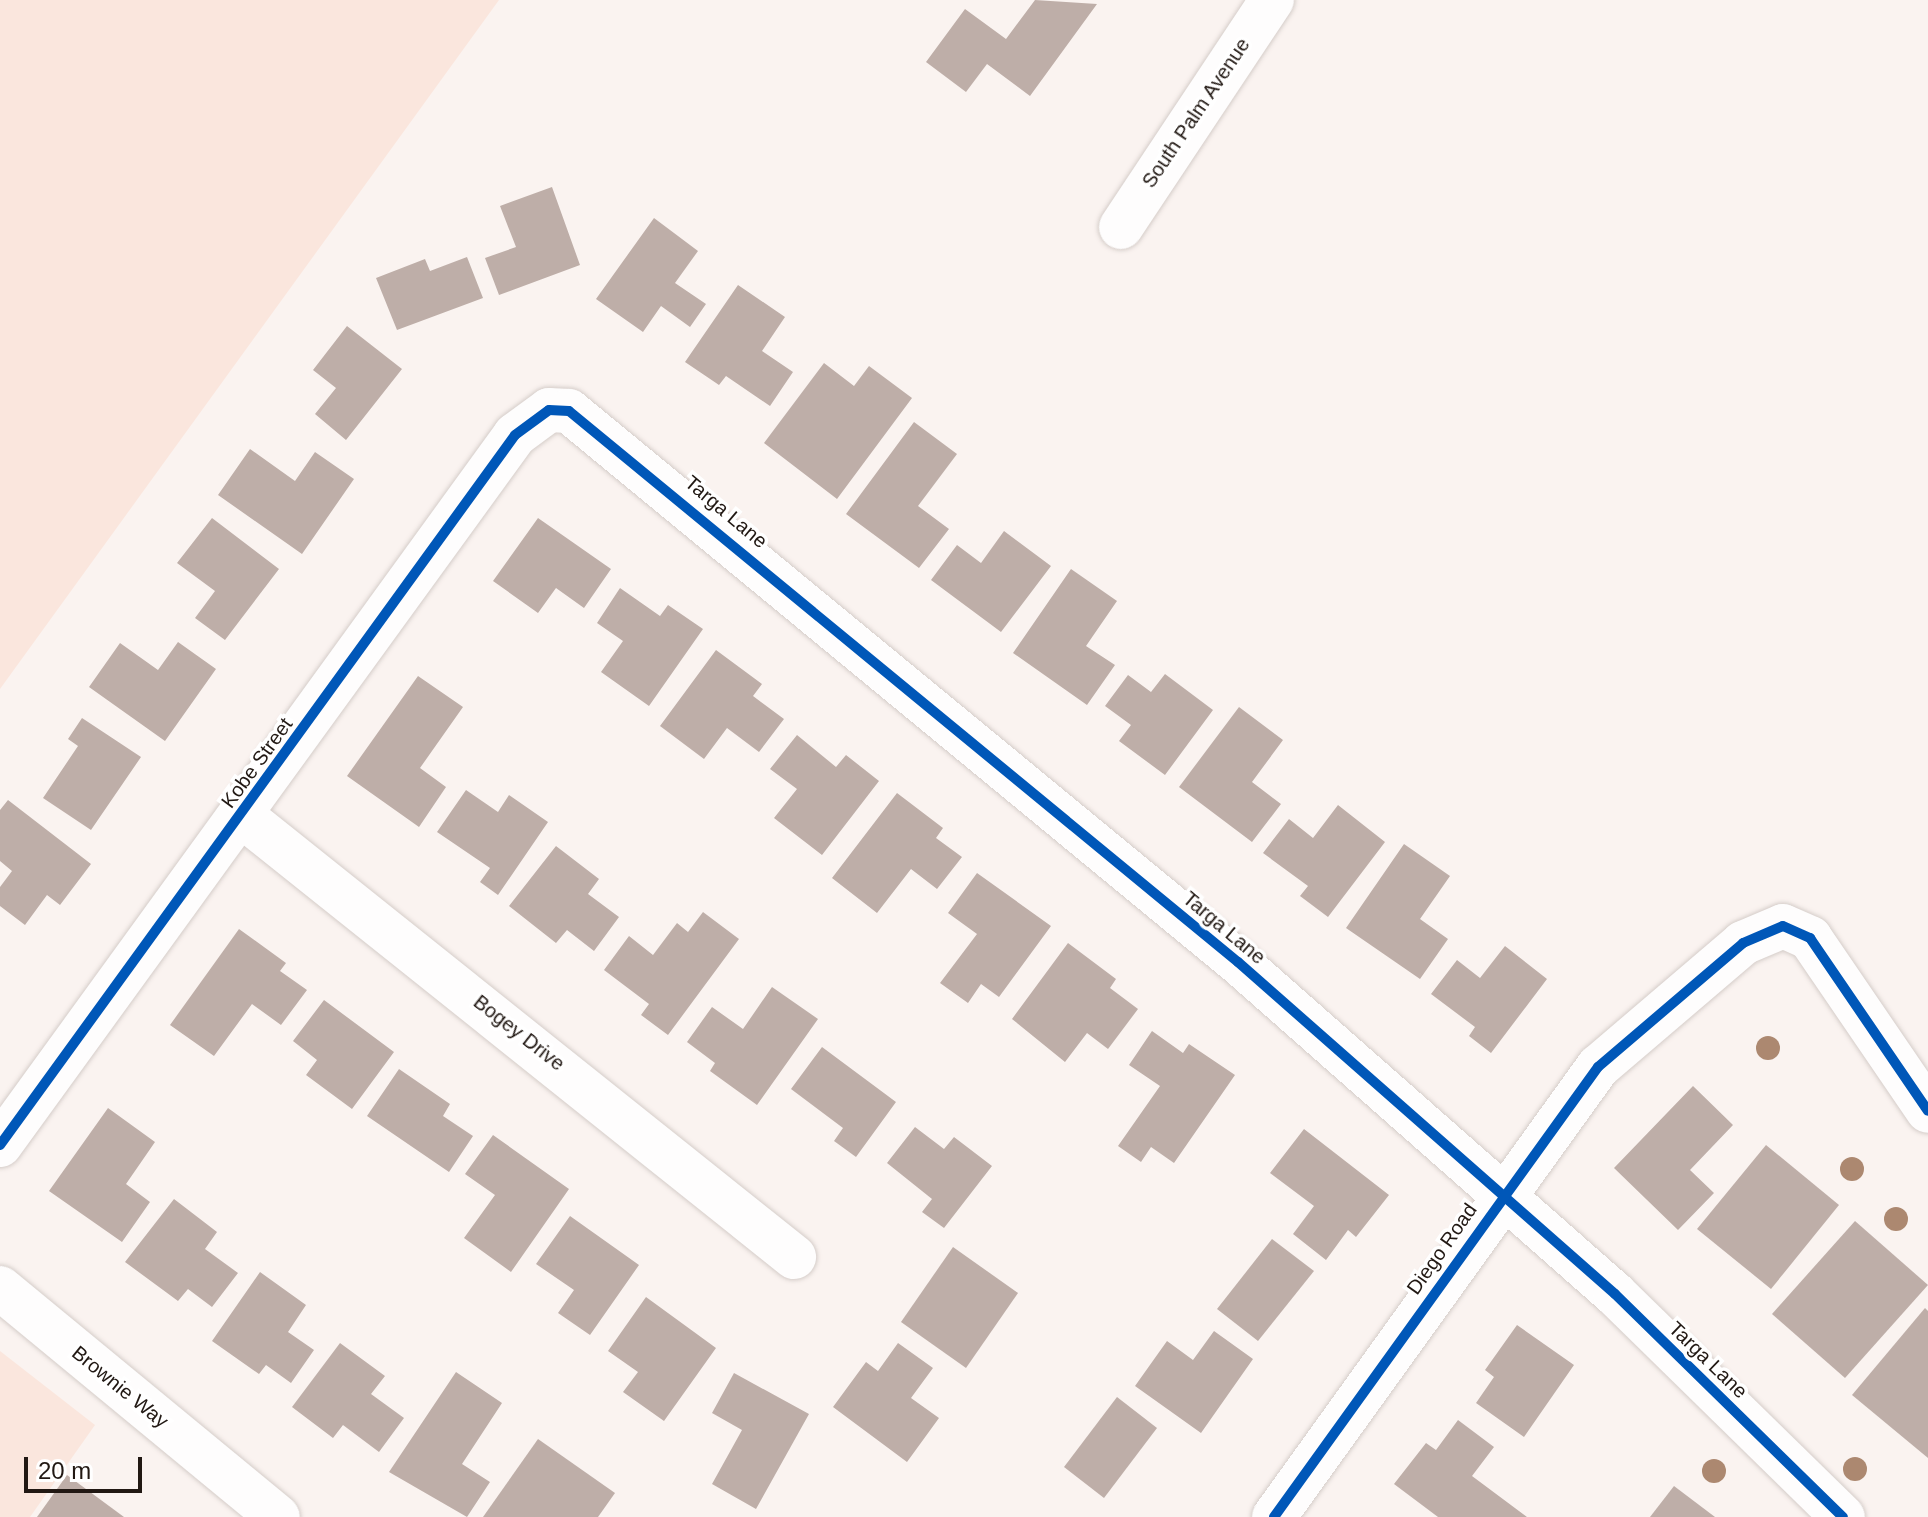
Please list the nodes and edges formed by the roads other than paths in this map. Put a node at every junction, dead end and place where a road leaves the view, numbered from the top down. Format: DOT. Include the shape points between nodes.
graph roads {
  1 [pos="1272,0"];
  2 [pos="1121,227"];
  3 [pos="549,410"];
  4 [pos="241,815"];
  5 [pos="1928,1111"];
  6 [pos="0,1145"];
  7 [pos="1502,1196"];
  8 [pos="794,1257"];
  9 [pos="0,1288"];
  10 [pos="278,1517"];
  11 [pos="1274,1517"];
  12 [pos="1843,1517"];
  1 -- 2 [label="street, South Palm Avenue"];
  3 -- 4 [label="street, Kobe Street" via="515,435"];
  3 -- 7 [label="street, Targa Lane" via="569,411 609,438 1226,952"];
  4 -- 6 [label="street, Kobe Street"];
  4 -- 8 [label="street, Bogey Drive"];
  5 -- 7 [label="street, Diego Road" via="1810,938 1798,929 1769,929 1626,1038"];
  7 -- 11 [label="street, Diego Road"];
  7 -- 12 [label="street, Targa Lane" via="1615,1294"];
  9 -- 10 [label="street, Brownie Way"];
}
